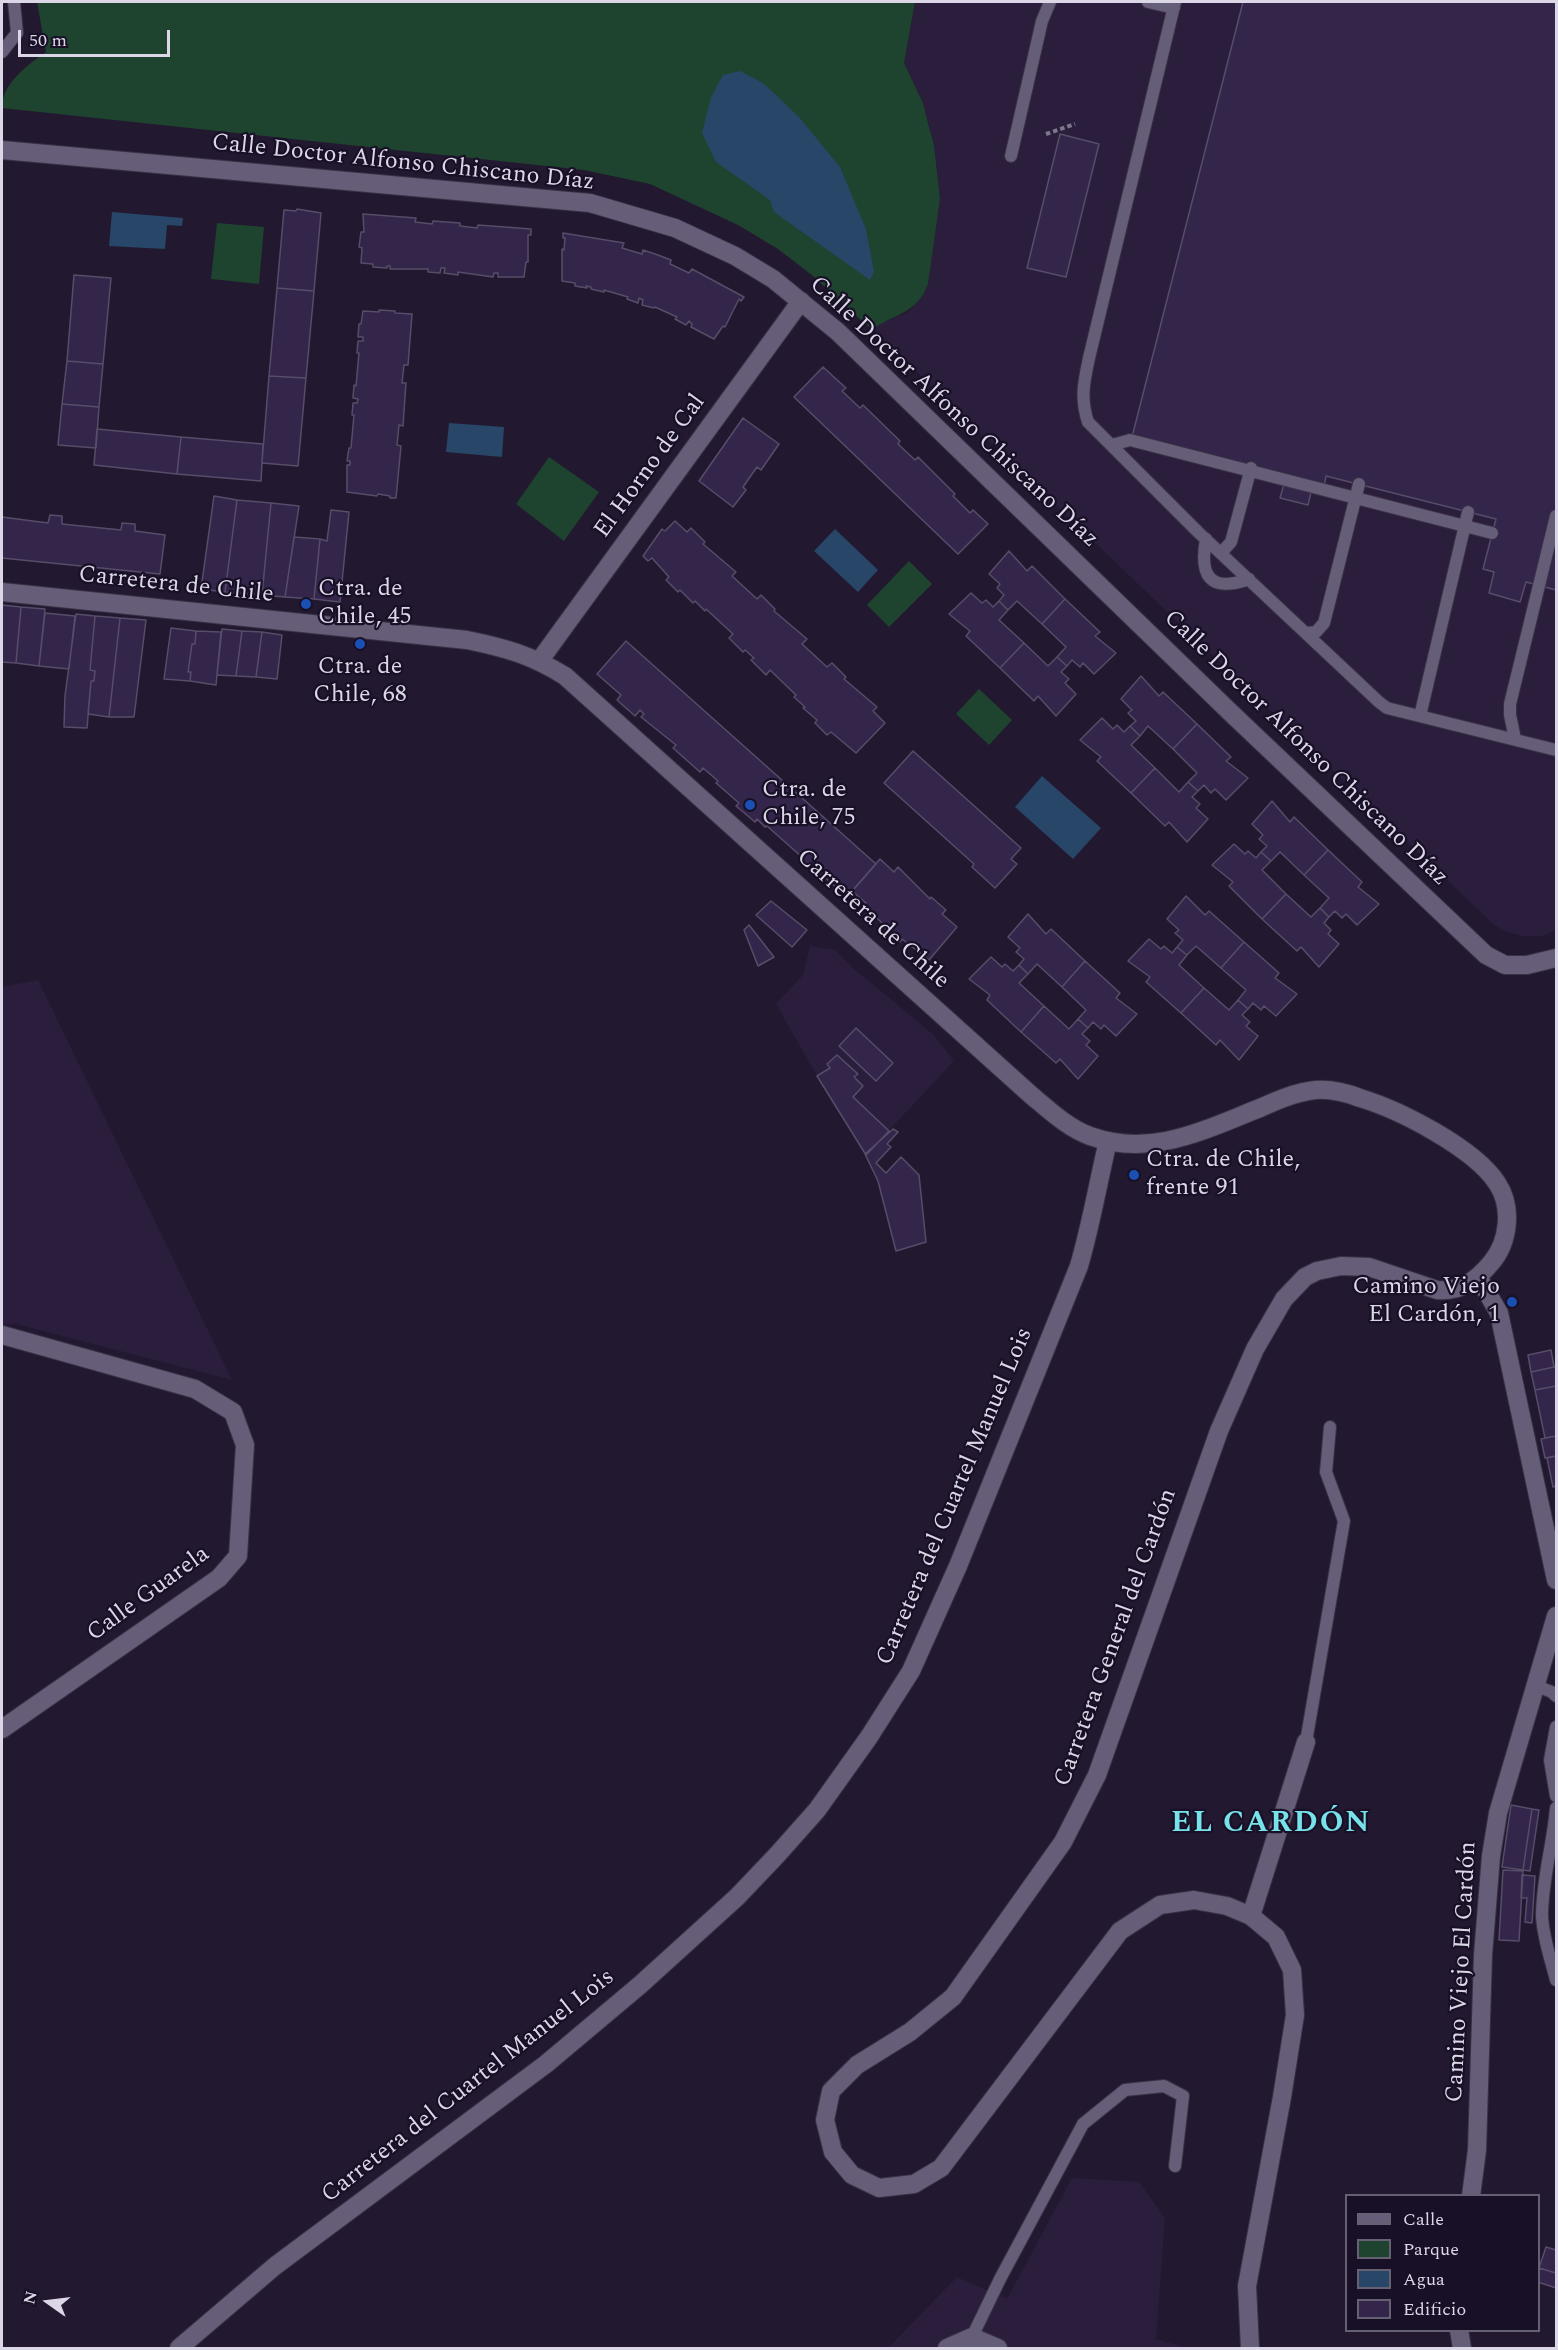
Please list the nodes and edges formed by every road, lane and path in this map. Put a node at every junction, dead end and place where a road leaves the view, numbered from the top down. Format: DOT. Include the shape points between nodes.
graph roads {
  1 [pos="14,2"];
  2 [pos="1050,2"];
  3 [pos="1148,2"];
  4 [pos="1175,5"];
  5 [pos="2,52"];
  6 [pos="1075,124"];
  7 [pos="1046,134"];
  8 [pos="2,150"];
  9 [pos="1011,156"];
  10 [pos="801,301"];
  11 [pos="1112,446"];
  12 [pos="1251,468"];
  13 [pos="1359,484"];
  14 [pos="1468,512"];
  15 [pos="1557,516"];
  16 [pos="1492,533"];
  17 [pos="1206,539"];
  18 [pos="1221,553"];
  19 [pos="1249,579"];
  20 [pos="2,592"];
  21 [pos="1306,633"];
  22 [pos="540,660"];
  23 [pos="1420,716"];
  24 [pos="1515,739"];
  25 [pos="1557,750"];
  26 [pos="1557,958"];
  27 [pos="1108,1141"];
  28 [pos="1478,1277"];
  29 [pos="2,1335"];
  30 [pos="1330,1427"];
  31 [pos="1557,1580"];
  32 [pos="1557,1617"];
  33 [pos="1536,1686"];
  34 [pos="1557,1696"];
  35 [pos="1557,1727"];
  36 [pos="2,1729"];
  37 [pos="1306,1742"];
  38 [pos="1557,1796"];
  39 [pos="1557,1808"];
  40 [pos="1251,1916"];
  41 [pos="1557,1980"];
  42 [pos="1175,2166"];
  43 [pos="1471,2194"];
  44 [pos="1459,2332"];
  45 [pos="972,2337"];
  46 [pos="179,2349"];
  47 [pos="947,2349"];
  48 [pos="998,2349"];
  49 [pos="1250,2349"];
  50 [pos="1461,2349"];
  1 -- 5 [label="lane" via="17,33"];
  2 -- 9 [label="lane" via="1042,21"];
  3 -- 4 [label="lane"];
  4 -- 11 [label="lane" via="1084,386 1083,406 1088,422"];
  6 -- 7 [label="path"];
  8 -- 10 [label="street, Calle Doctor Alfonso Chiscano Díaz" via="590,203 675,228 735,256"];
  10 -- 22 [label="street, El Horno de Cal"];
  10 -- 26 [label="street, Calle Doctor Alfonso Chiscano Díaz" via="838,332 1486,955 1504,965 1527,965"];
  11 -- 16 [label="lane" via="1130,440"];
  11 -- 17 [label="lane"];
  12 -- 18 [label="lane" via="1232,542"];
  13 -- 21 [label="lane" via="1324,622 1316,632"];
  14 -- 23 [label="lane"];
  15 -- 24 [label="lane" via="1510,704"];
  17 -- 18 [label="lane"];
  17 -- 19 [label="lane" via="1202,560 1209,577 1228,585"];
  18 -- 19 [label="lane"];
  19 -- 21 [label="lane"];
  20 -- 22 [label="street, Carretera de Chile" via="467,640"];
  21 -- 23 [label="lane" via="1379,702"];
  22 -- 27 [label="street, Carretera de Chile" via="565,676 1031,1095 1070,1126"];
  23 -- 24 [label="lane"];
  24 -- 25 [label="lane"];
  27 -- 28 [label="street, Carretera de Chile" via="1136,1145 1164,1142 1288,1096 1318,1090 1374,1102 1466,1152 1497,1182 1505,1198 1506,1227 1492,1262"];
  27 -- 46 [label="street, Carretera del Cuartel Manuel Lois" via="1079,1266 958,1566 911,1671 816,1810 736,1897 640,1985 546,2064 274,2265"];
  28 -- 31 [label="street" via="1499,1313"];
  28 -- 40 [label="street, Carretera General del Cardón" via="1461,1288 1446,1291 1369,1267 1341,1266 1305,1277 1284,1299 1255,1349 1219,1431 1097,1774 1063,1842 953,1997 909,2032 857,2065 831,2091 825,2120 833,2152 852,2175 879,2188 914,2184 941,2168 1120,1931 1160,1905 1194,1900 1227,1906"];
  29 -- 36 [label="street, Calle Guarela" via="195,1389 233,1412 245,1445 238,1556 219,1578"];
  30 -- 37 [label="lane" via="1326,1472 1344,1521"];
  32 -- 33 [label="street, Camino Viejo El Cardón"];
  33 -- 34 [label="lane"];
  33 -- 43 [label="street, Camino Viejo El Cardón" via="1498,1813 1491,1856 1483,1955 1477,2150"];
  35 -- 38 [label="lane" via="1550,1760"];
  37 -- 40 [label="street"];
  39 -- 41 [label="lane" via="1542,1918"];
  40 -- 49 [label="street, Carretera General del Cardón" via="1276,1937 1292,1970 1295,2015 1247,2286"];
  42 -- 45 [label="lane" via="1183,2096 1164,2086 1125,2090 1083,2124"];
  44 -- 50 [label="street"];
  45 -- 47 [label="street"];
  45 -- 48 [label="street"];
}
